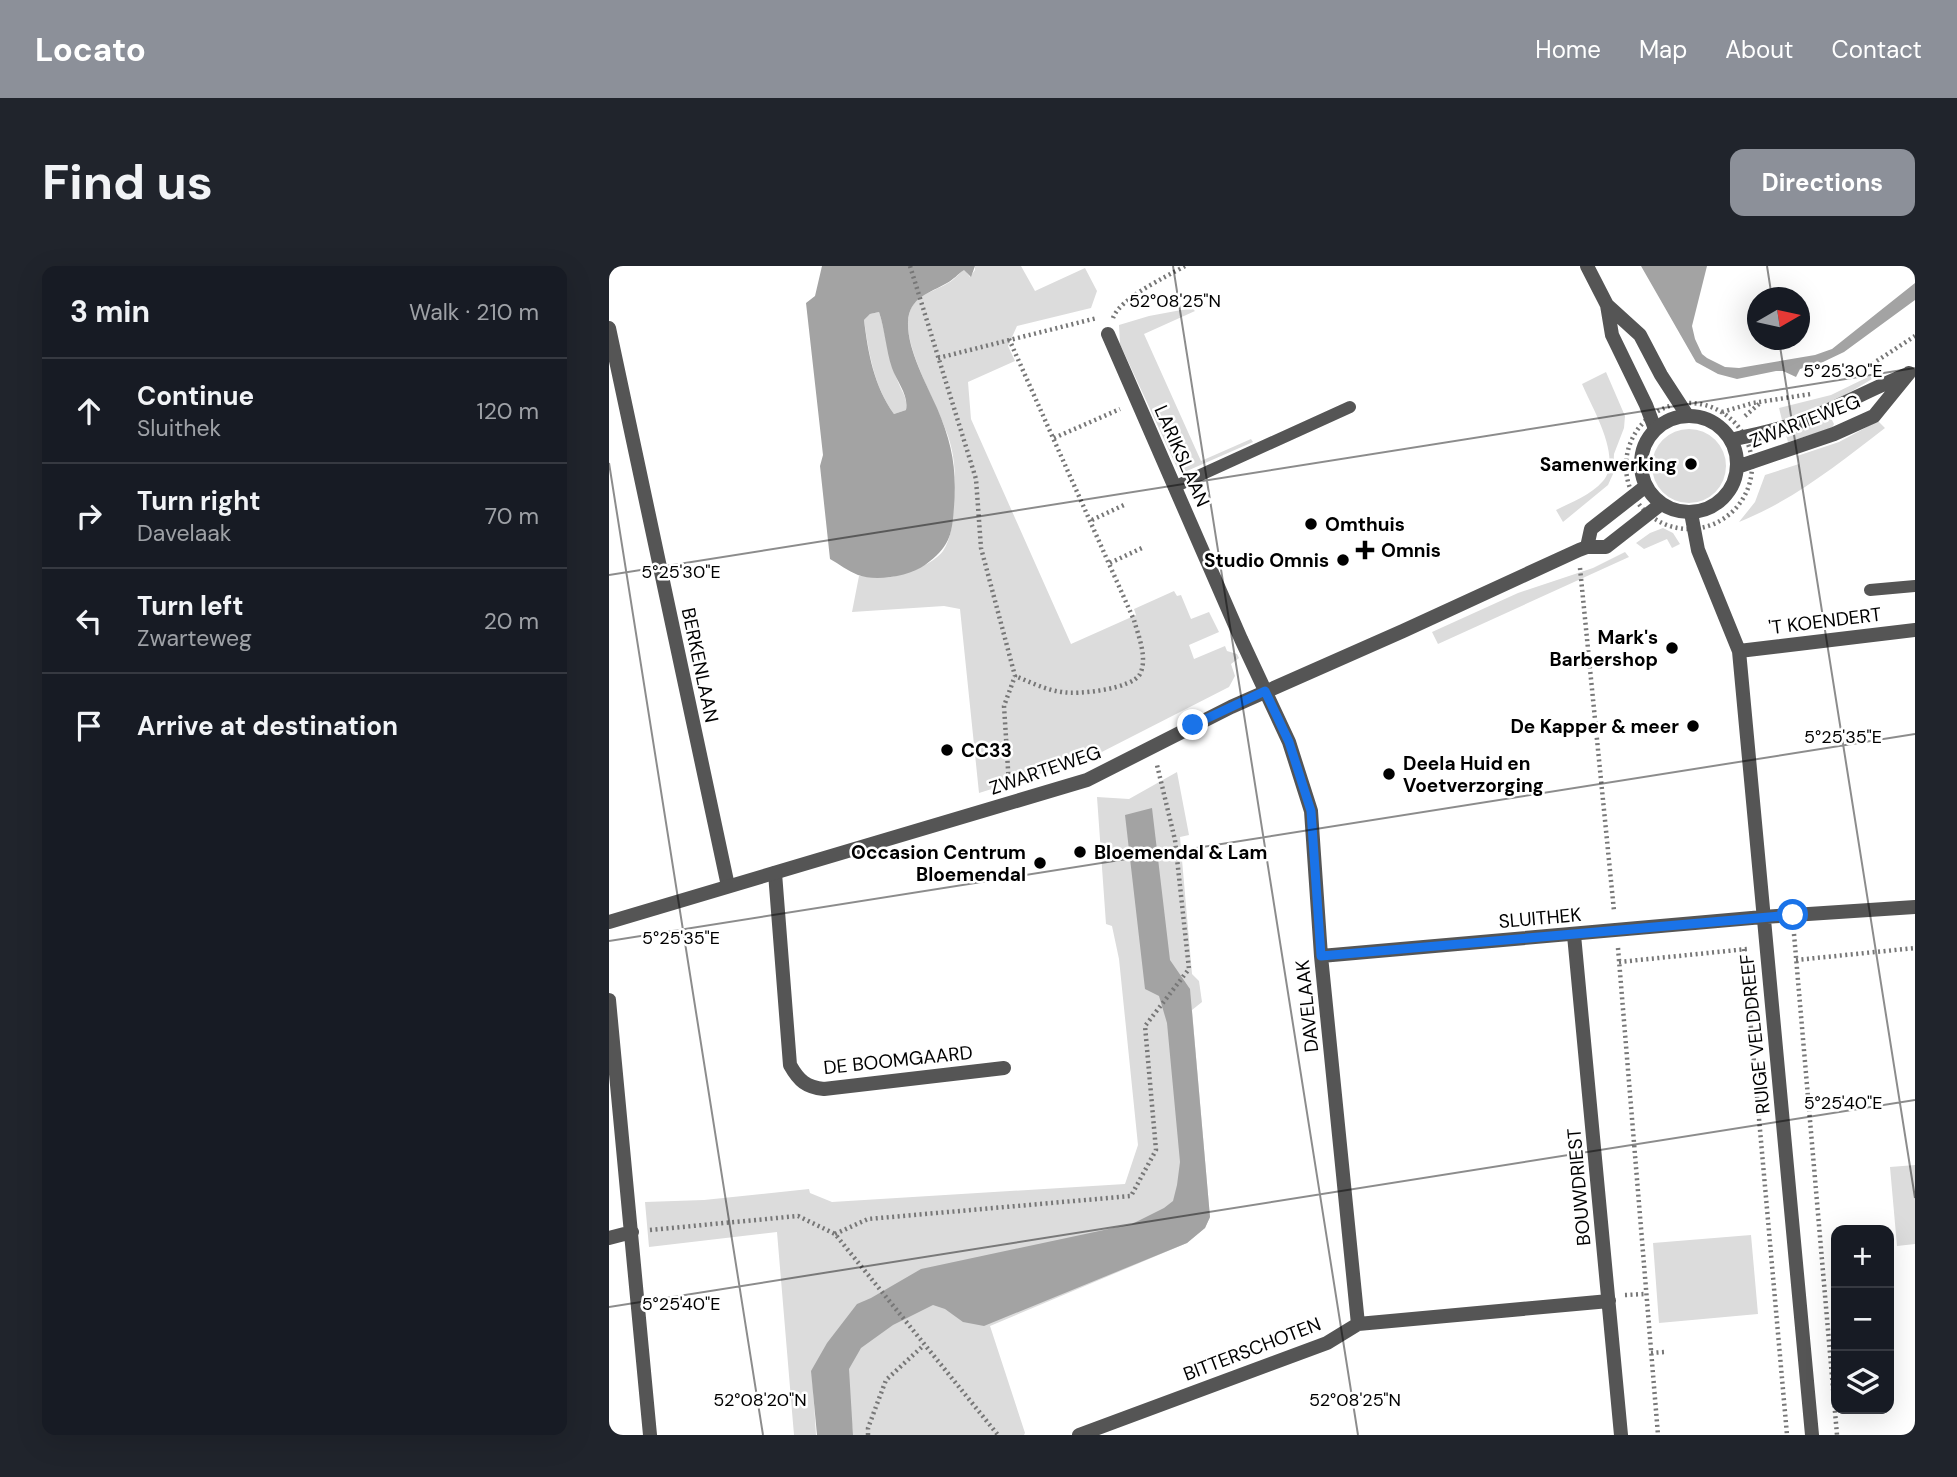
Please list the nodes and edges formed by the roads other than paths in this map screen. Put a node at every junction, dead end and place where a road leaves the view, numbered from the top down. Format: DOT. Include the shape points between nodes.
graph roads {
  1 [pos="1587,266"];
  2 [pos="1607,305"];
  3 [pos="609,328"];
  4 [pos="1108,334"];
  5 [pos="1912,371"];
  6 [pos="1350,407"];
  7 [pos="1687,415"];
  8 [pos="1655,429"];
  9 [pos="1738,434"];
  10 [pos="1737,467"];
  11 [pos="1646,486"];
  12 [pos="1174,487"];
  13 [pos="1661,504"];
  14 [pos="1691,513"];
  15 [pos="1583,548"];
  16 [pos="1915,586"];
  17 [pos="1870,590"];
  18 [pos="1915,630"];
  19 [pos="1739,651"];
  20 [pos="1265,691"];
  21 [pos="775,873"];
  22 [pos="728,886"];
  23 [pos="1915,907"];
  24 [pos="1763,918"];
  25 [pos="609,922"];
  26 [pos="1574,935"];
  27 [pos="1321,956"];
  28 [pos="609,1000"];
  29 [pos="1004,1068"];
  30 [pos="632,1232"];
  31 [pos="609,1238"];
  32 [pos="1609,1301"];
  33 [pos="1358,1324"];
  34 [pos="650,1435"];
  35 [pos="1079,1435"];
  36 [pos="1621,1435"];
  37 [pos="1812,1435"];
  1 -- 2 [label="street"];
  2 -- 7 [label="street" via="1640,335"];
  2 -- 8 [label="street" via="1612,335"];
  3 -- 22 [label="street, BERKENLAAN"];
  4 -- 12 [label="street, LARIKSLAAN"];
  5 -- 9 [label="street, ZWARTEWEG" via="1795,424"];
  5 -- 10 [label="street, ZWARTEWEG" via="1874,416"];
  6 -- 12 [label="lane"];
  7 -- 8 [label="street"];
  7 -- 9 [label="street"];
  8 -- 11 [label="street" via="1640,462"];
  9 -- 10 [label="street"];
  10 -- 14 [label="street" via="1723,499"];
  11 -- 13 [label="street"];
  11 -- 15 [label="street" via="1591,529"];
  12 -- 20 [label="street, LARIKSLAAN"];
  13 -- 14 [label="street"];
  13 -- 15 [label="street, ZWARTEWEG" via="1606,547"];
  14 -- 19 [label="street, RUIGE VELDDREEF" via="1698,550"];
  15 -- 20 [label="street, ZWARTEWEG"];
  16 -- 17 [label="lane"];
  18 -- 19 [label="street, 'T KOENDERT"];
  19 -- 24 [label="street, RUIGE VELDDREEF"];
  20 -- 21 [label="street, ZWARTEWEG" via="1087,780"];
  20 -- 27 [label="street, DAVELAAK" via="1289,742 1311,811"];
  21 -- 22 [label="street, ZWARTEWEG"];
  21 -- 29 [label="street, DE BOOMGAARD" via="790,1065 797,1078 809,1087 824,1089"];
  22 -- 25 [label="street, ZWARTEWEG"];
  23 -- 24 [label="street, SLUITHEK"];
  24 -- 26 [label="street, SLUITHEK"];
  24 -- 37 [label="street, RUIGE VELDDREEF"];
  26 -- 27 [label="street, SLUITHEK"];
  26 -- 32 [label="street, BOUWDRIEST"];
  27 -- 33 [label="street, DAVELAAK"];
  28 -- 30 [label="street"];
  30 -- 31 [label="street"];
  30 -- 34 [label="street"];
  32 -- 33 [label="street, BITTERSCHOTEN"];
  32 -- 36 [label="street, BOUWDRIEST"];
  33 -- 35 [label="street, BITTERSCHOTEN" via="1327,1343"];
}
